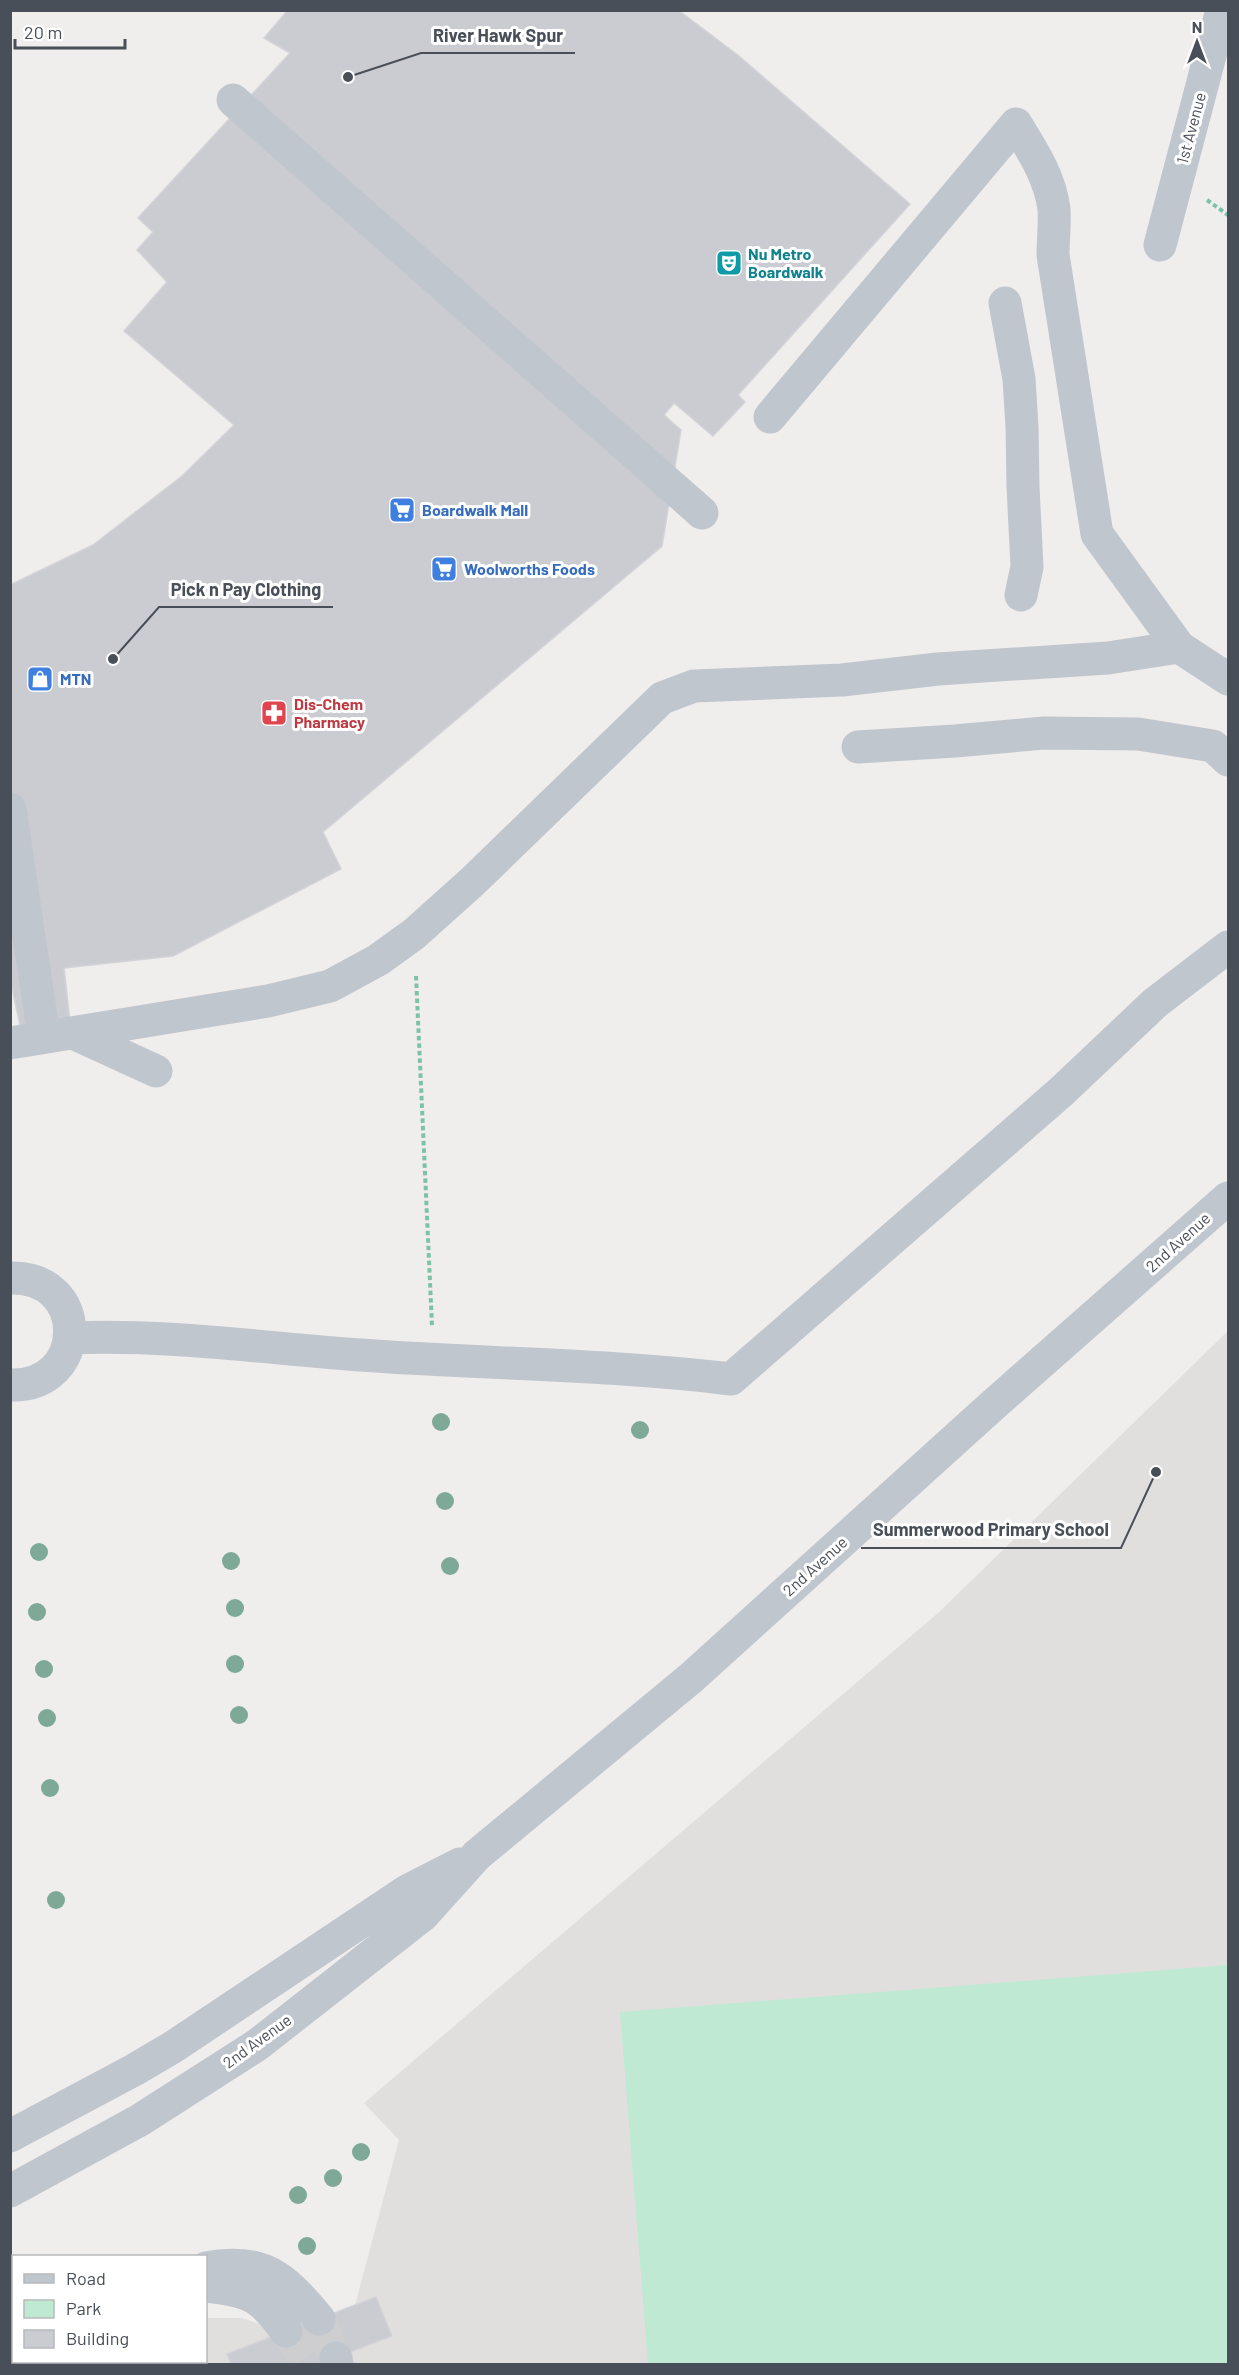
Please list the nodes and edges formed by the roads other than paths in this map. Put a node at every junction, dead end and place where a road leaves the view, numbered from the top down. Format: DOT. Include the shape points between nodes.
graph roads {
  1 [pos="1222,10"];
  2 [pos="233,100"];
  3 [pos="1160,245"];
  4 [pos="1005,303"];
  5 [pos="770,417"];
  6 [pos="702,513"];
  7 [pos="1021,595"];
  8 [pos="1179,647"];
  9 [pos="1228,679"];
  10 [pos="858,747"];
  11 [pos="1228,760"];
  12 [pos="10,809"];
  13 [pos="1228,947"];
  14 [pos="41,1017"];
  15 [pos="73,1033"];
  16 [pos="10,1043"];
  17 [pos="156,1071"];
  18 [pos="1228,1198"];
  19 [pos="10,1278"];
  20 [pos="70,1338"];
  21 [pos="14,1390"];
  22 [pos="477,1856"];
  23 [pos="173,2047"];
  24 [pos="199,2082"];
  25 [pos="10,2136"];
  26 [pos="10,2191"];
  27 [pos="207,2268"];
  28 [pos="207,2286"];
  29 [pos="319,2319"];
  30 [pos="286,2331"];
  1 -- 3 [label="street, 1st Avenue"];
  2 -- 6 [label="street"];
  4 -- 7 [label="street" via="1019,379 1022,427 1027,567"];
  5 -- 8 [label="street" via="1016,124 1043,171 1052,197 1053,255 1097,534"];
  8 -- 9 [label="street"];
  8 -- 15 [label="street" via="1108,658 938,669 842,680 694,686 662,698 472,882 378,960 330,986 268,1001"];
  10 -- 11 [label="street" via="1044,733 1138,734 1213,746"];
  12 -- 14 [label="street"];
  13 -- 20 [label="street" via="1155,1004 1062,1091 731,1379 255,1345"];
  15 -- 16 [label="street"];
  15 -- 17 [label="street"];
  18 -- 22 [label="street, 2nd Avenue" via="691,1678"];
  19 -- 20 [label="street" via="48,1287 66,1310"];
  20 -- 21 [label="street" via="59,1365 36,1382"];
  22 -- 23 [label="street, 2nd Avenue" via="407,1891"];
  22 -- 24 [label="street, 2nd Avenue" via="423,1915 257,2045"];
  23 -- 24 [label="street"];
  23 -- 25 [label="street, 2nd Avenue"];
  24 -- 26 [label="street, 2nd Avenue" via="140,2120"];
  27 -- 29 [label="street" via="234,2264 272,2274 296,2291"];
  28 -- 30 [label="street" via="236,2290 265,2304"];
}
